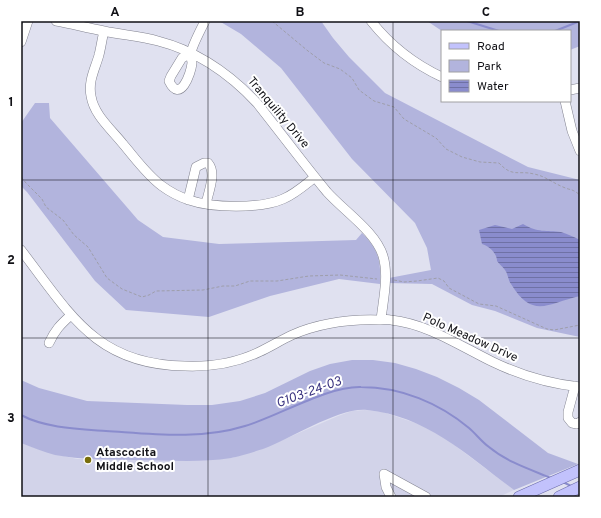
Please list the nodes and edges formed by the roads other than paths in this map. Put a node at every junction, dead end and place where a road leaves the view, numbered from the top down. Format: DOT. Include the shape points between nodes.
graph roads {
  1 [pos="28,21"];
  2 [pos="56,21"];
  3 [pos="205,21"];
  4 [pos="371,21"];
  5 [pos="104,31"];
  6 [pos="21,42"];
  7 [pos="191,53"];
  8 [pos="441,77"];
  9 [pos="565,102"];
  10 [pos="580,151"];
  11 [pos="315,177"];
  12 [pos="188,200"];
  13 [pos="206,204"];
  14 [pos="21,250"];
  15 [pos="71,315"];
  16 [pos="381,320"];
  17 [pos="49,343"];
  18 [pos="578,387"];
  19 [pos="580,422"];
  20 [pos="580,470"];
  21 [pos="580,487"];
  22 [pos="523,495"];
  23 [pos="391,497"];
  24 [pos="426,497"];
  25 [pos="559,497"];
  1 -- 6 [label="street"];
  2 -- 5 [label="street, Tranquility Drive"];
  3 -- 7 [label="street"];
  4 -- 8 [label="street" via="399,50"];
  5 -- 7 [label="street, Tranquility Drive" via="158,41"];
  5 -- 12 [label="street" via="90,82 95,109 151,176 170,191"];
  7 -- 11 [label="street, Tranquility Drive" via="214,65 244,89"];
  9 -- 10 [label="street"];
  11 -- 13 [label="street" via="289,197 274,202 244,206"];
  11 -- 16 [label="street, Tranquility Drive" via="374,240 383,256 385,279"];
  12 -- 13 [label="street"];
  12 -- 13 [label="street" via="196,167 208,163 212,173"];
  14 -- 15 [label="street, Polo Meadow Drive"];
  15 -- 16 [label="street, Polo Meadow Drive" via="84,329 120,353 154,364 190,366 218,365 245,358 290,336 320,326 351,320"];
  15 -- 17 [label="street" via="54,331"];
  16 -- 18 [label="street, Polo Meadow Drive" via="425,329 520,374"];
  18 -- 19 [label="street" via="568,418 572,423"];
  20 -- 22 [label="main road"];
  21 -- 25 [label="main road"];
  23 -- 24 [label="street" via="384,474"];
}
